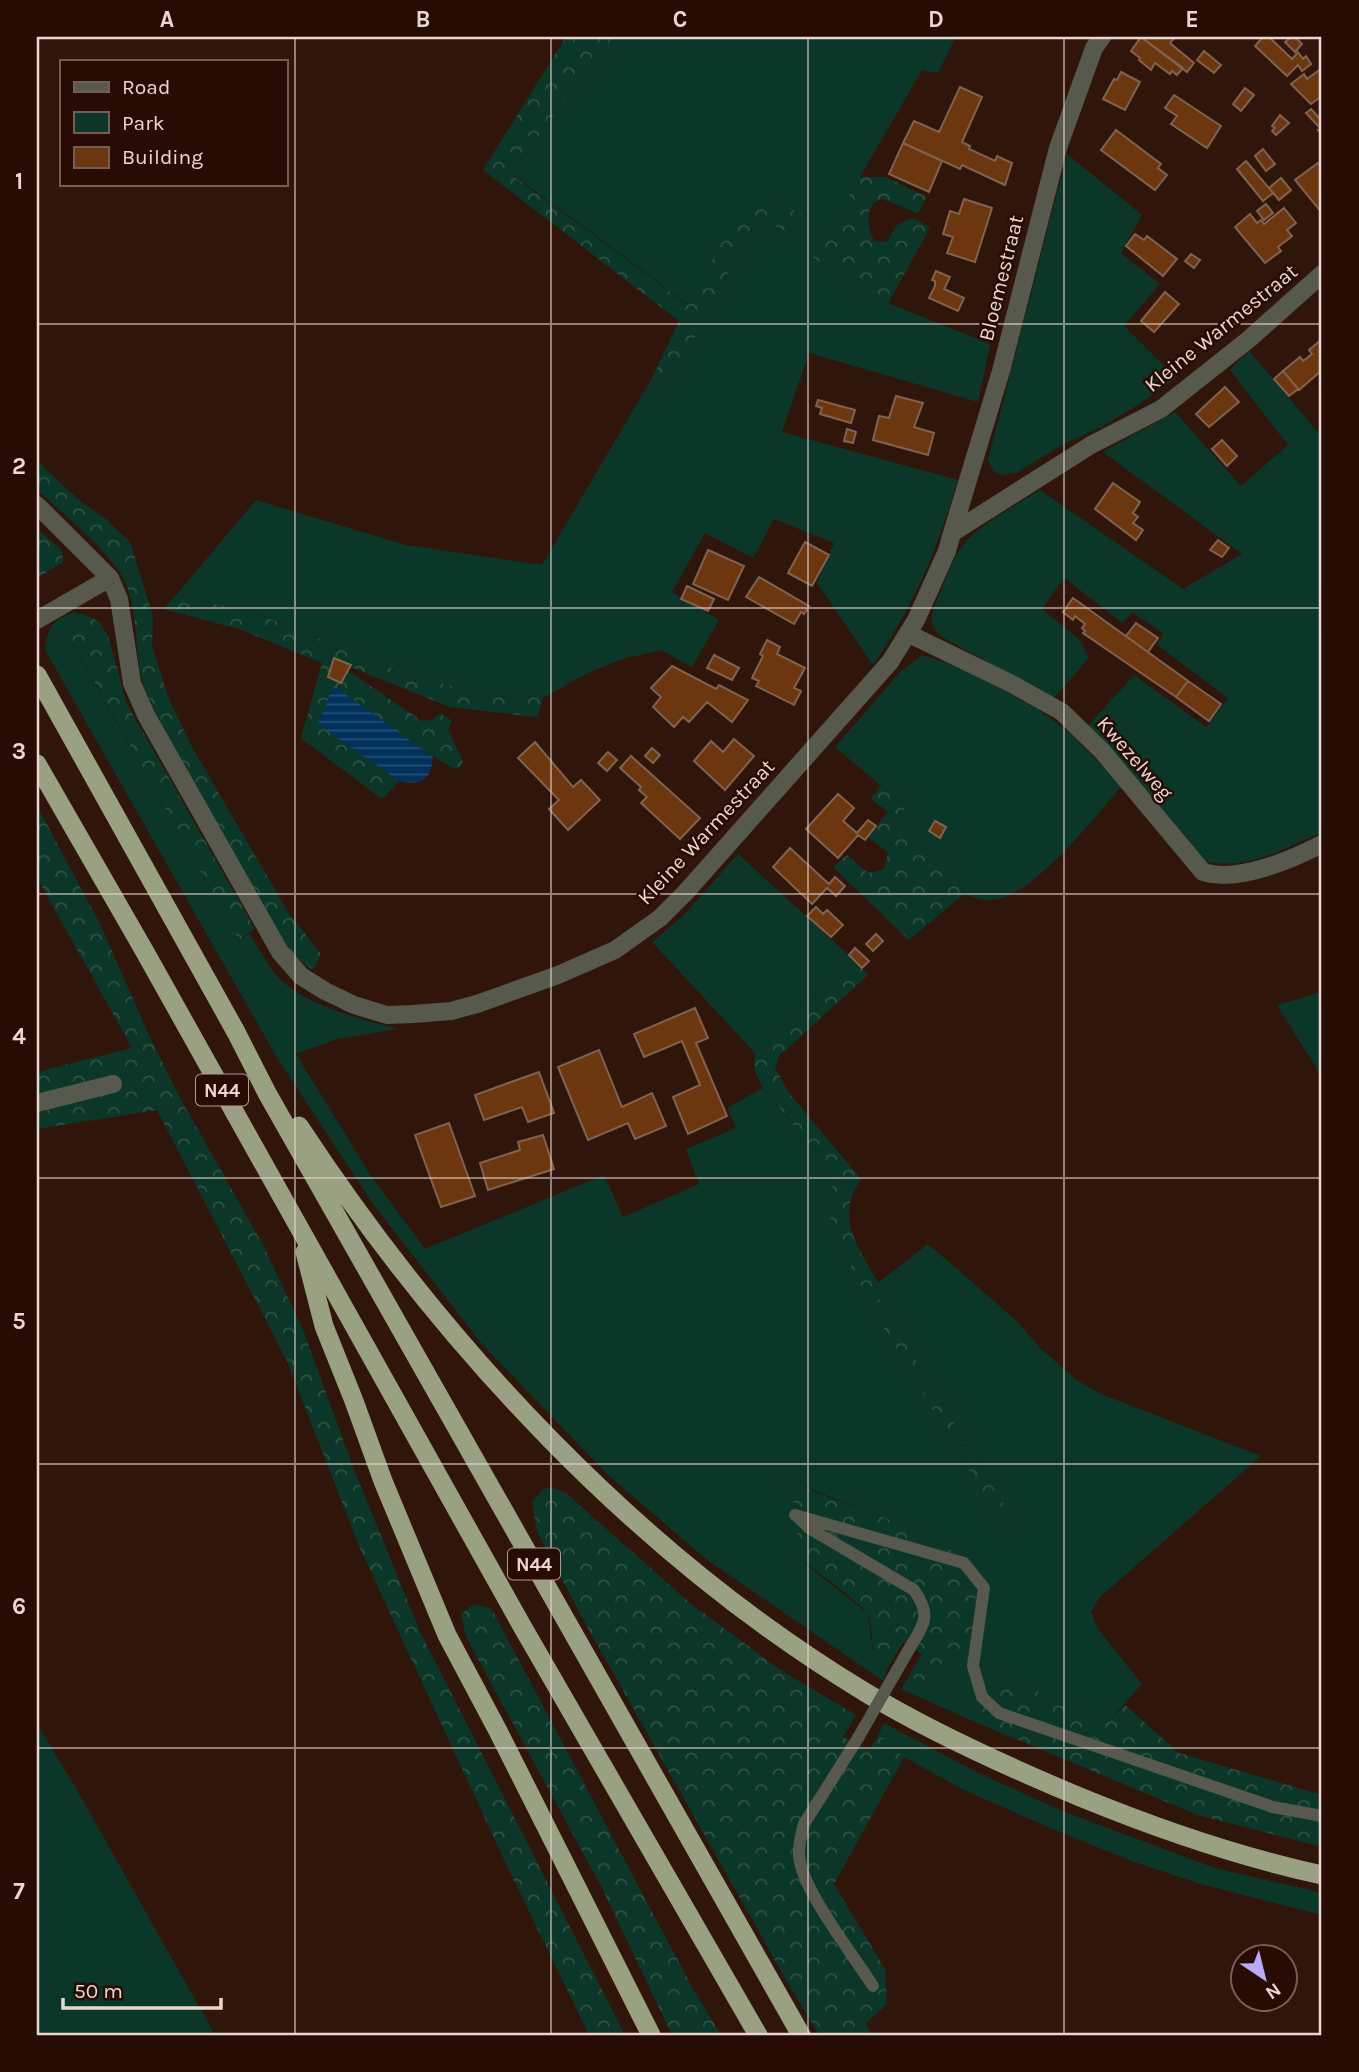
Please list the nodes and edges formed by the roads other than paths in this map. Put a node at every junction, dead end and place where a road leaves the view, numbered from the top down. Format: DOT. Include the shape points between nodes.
graph roads {
  1 [pos="1102,37"];
  2 [pos="1322,274"];
  3 [pos="37,505"];
  4 [pos="952,533"];
  5 [pos="110,578"];
  6 [pos="37,620"];
  7 [pos="909,634"];
  8 [pos="37,675"];
  9 [pos="37,764"];
  10 [pos="1322,844"];
  11 [pos="236,1032"];
  12 [pos="113,1084"];
  13 [pos="37,1103"];
  14 [pos="299,1228"];
  15 [pos="1322,1816"];
  16 [pos="1322,1875"];
  17 [pos="873,1986"];
  18 [pos="651,2035"];
  19 [pos="758,2035"];
  20 [pos="801,2035"];
  1 -- 4 [label="street, Bloemestraat" via="1058,148 1001,371"];
  2 -- 4 [label="street, Kleine Warmestraat" via="1161,409 1091,445"];
  3 -- 5 [label="street"];
  4 -- 7 [label="street, Kleine Warmestraat"];
  5 -- 6 [label="street"];
  5 -- 7 [label="street, Kleine Warmestraat" via="119,598 132,683 146,715 280,952 301,976 325,991 387,1015 451,1011 477,1004 590,962 660,918 890,662"];
  7 -- 10 [label="street, Kwezelweg" via="1062,712 1102,751 1203,872 1217,876 1247,872"];
  8 -- 11 [label="highway, N44"];
  9 -- 14 [label="highway, N44"];
  11 -- 16 [label="highway" via="350,1201 493,1377 623,1508 760,1623 870,1695 1015,1770 1143,1823"];
  11 -- 20 [label="highway, N44"];
  12 -- 13 [label="street"];
  14 -- 18 [label="highway, N44" via="324,1326 447,1635"];
  14 -- 19 [label="highway"];
  15 -- 17 [label="lane, bridge" via="1273,1807 999,1713 982,1697 973,1666 984,1588 964,1563 795,1515 809,1528 914,1590 925,1606 924,1623 804,1824 800,1839 799,1861 814,1896"];
}
